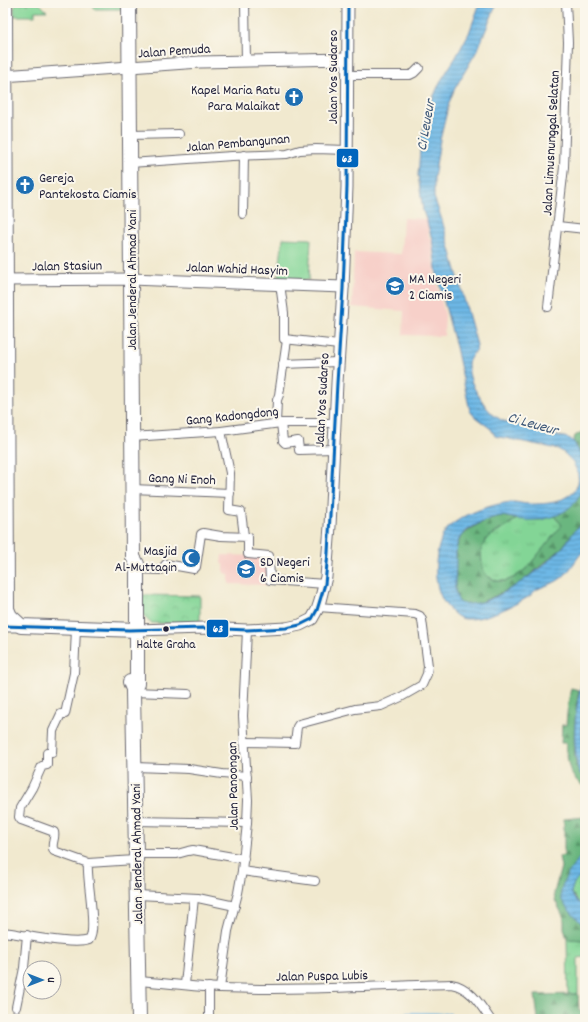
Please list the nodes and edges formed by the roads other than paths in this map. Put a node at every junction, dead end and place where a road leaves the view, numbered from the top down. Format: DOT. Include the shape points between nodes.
graph roads {
  1 [pos="129,3"];
  2 [pos="245,3"];
  3 [pos="348,3"];
  4 [pos="566,3"];
  5 [pos="4,6"];
  6 [pos="347,58"];
  7 [pos="246,61"];
  8 [pos="129,68"];
  9 [pos="419,68"];
  10 [pos="347,75"];
  11 [pos="4,76"];
  12 [pos="179,134"];
  13 [pos="129,135"];
  14 [pos="348,150"];
  15 [pos="244,155"];
  16 [pos="130,163"];
  17 [pos="243,214"];
  18 [pos="558,226"];
  19 [pos="585,229"];
  20 [pos="130,279"];
  21 [pos="5,280"];
  22 [pos="280,284"];
  23 [pos="343,287"];
  24 [pos="548,307"];
  25 [pos="287,340"];
  26 [pos="339,345"];
  27 [pos="338,362"];
  28 [pos="282,364"];
  29 [pos="278,423"];
  30 [pos="335,423"];
  31 [pos="221,431"];
  32 [pos="132,437"];
  33 [pos="334,449"];
  34 [pos="132,489"];
  35 [pos="230,493"];
  36 [pos="244,536"];
  37 [pos="135,563"];
  38 [pos="325,584"];
  39 [pos="318,607"];
  40 [pos="5,613"];
  41 [pos="3,626"];
  42 [pos="21,626"];
  43 [pos="76,629"];
  44 [pos="133,630"];
  45 [pos="247,630"];
  46 [pos="133,691"];
  47 [pos="188,694"];
  48 [pos="244,742"];
  49 [pos="135,767"];
  50 [pos="247,776"];
  51 [pos="135,821"];
  52 [pos="247,823"];
  53 [pos="135,857"];
  54 [pos="244,859"];
  55 [pos="88,863"];
  56 [pos="242,871"];
  57 [pos="316,881"];
  58 [pos="137,895"];
  59 [pos="194,898"];
  60 [pos="234,906"];
  61 [pos="3,932"];
  62 [pos="27,935"];
  63 [pos="139,980"];
  64 [pos="185,984"];
  65 [pos="209,987"];
  66 [pos="220,988"];
  67 [pos="16,1007"];
  68 [pos="139,1019"];
  69 [pos="209,1019"];
  70 [pos="490,1019"];
  1 -- 8 [label="highway, Jalan Jenderal Ahmad Yani"];
  2 -- 7 [label="street"];
  3 -- 6 [label="main road, Jalan Yos Sudarso"];
  4 -- 18 [label="street, Jalan Limusnunggal Selatan" via="568,42 564,167"];
  5 -- 11 [label="highway"];
  6 -- 7 [label="main road, Jalan Pemuda"];
  6 -- 10 [label="main road, Jalan Yos Sudarso"];
  7 -- 8 [label="main road, Jalan Pemuda"];
  8 -- 11 [label="main road, Jalan Pemuda"];
  8 -- 13 [label="highway, Jalan Jenderal Ahmad Yani"];
  9 -- 10 [label="street" via="410,75"];
  10 -- 14 [label="main road, Jalan Yos Sudarso"];
  11 -- 21 [label="highway"];
  12 -- 13 [label="street"];
  13 -- 16 [label="highway, Jalan Jenderal Ahmad Yani"];
  14 -- 15 [label="street, Jalan Pembangunan" via="316,149 287,154"];
  14 -- 23 [label="main road, Jalan Yos Sudarso"];
  15 -- 16 [label="street, Jalan Pembangunan"];
  15 -- 17 [label="street"];
  16 -- 20 [label="highway, Jalan Jenderal Ahmad Yani"];
  18 -- 19 [label="street"];
  18 -- 24 [label="street, Jalan Limusnunggal Selatan"];
  20 -- 21 [label="main road, Jalan Stasiun"];
  20 -- 22 [label="main road, Jalan Wahid Hasyim"];
  20 -- 32 [label="highway, Jalan Jenderal Ahmad Yani"];
  21 -- 40 [label="highway"];
  22 -- 23 [label="main road, Jalan Wahid Hasyim"];
  22 -- 25 [label="street" via="284,313 283,338"];
  23 -- 26 [label="main road, Jalan Yos Sudarso"];
  25 -- 26 [label="street"];
  25 -- 28 [label="street"];
  26 -- 27 [label="main road, Jalan Yos Sudarso"];
  27 -- 28 [label="street"];
  27 -- 30 [label="main road, Jalan Yos Sudarso"];
  28 -- 29 [label="street" via="277,400"];
  29 -- 30 [label="street, Gang Kadongdong"];
  29 -- 31 [label="street, Gang Kadongdong"];
  29 -- 33 [label="street" via="283,441 298,441 299,450"];
  30 -- 33 [label="main road, Jalan Yos Sudarso"];
  31 -- 32 [label="street, Gang Kadongdong"];
  31 -- 35 [label="street" via="229,462"];
  32 -- 34 [label="highway, Jalan Jenderal Ahmad Yani"];
  33 -- 38 [label="main road, Jalan Yos Sudarso"];
  34 -- 35 [label="street, Gang Ni Enoh"];
  34 -- 37 [label="highway, Jalan Jenderal Ahmad Yani"];
  35 -- 36 [label="street" via="229,510 241,512"];
  36 -- 37 [label="street" via="202,533 194,569 166,564 161,570"];
  36 -- 38 [label="street" via="248,537 249,555 269,556 270,580"];
  37 -- 44 [label="highway, Jalan Jenderal Ahmad Yani"];
  38 -- 39 [label="main road, Jalan Yos Sudarso"];
  39 -- 45 [label="main road, Jalan Yos Sudarso" via="312,619 300,625"];
  39 -- 48 [label="street" via="420,616 428,666 422,685 381,706 355,709 299,724 296,742"];
  40 -- 42 [label="highway"];
  41 -- 42 [label="main road"];
  42 -- 43 [label="highway"];
  43 -- 44 [label="highway"];
  43 -- 55 [label="street" via="74,673 65,714 61,714 53,731 52,753 47,753 47,765 42,766 20,808 19,817 24,822 54,832 54,851"];
  44 -- 45 [label="main road, Jalan Yos Sudarso"];
  44 -- 46 [label="highway, Jalan Jenderal Ahmad Yani" via="137,684"];
  45 -- 48 [label="street, Jalan Panoongan"];
  46 -- 47 [label="street"];
  46 -- 49 [label="highway, Jalan Jenderal Ahmad Yani"];
  48 -- 50 [label="street, Jalan Panoongan"];
  49 -- 50 [label="street" via="189,769"];
  49 -- 51 [label="highway, Jalan Jenderal Ahmad Yani"];
  50 -- 52 [label="street, Jalan Panoongan"];
  51 -- 52 [label="street"];
  51 -- 53 [label="highway, Jalan Jenderal Ahmad Yani"];
  52 -- 54 [label="street, Jalan Panoongan"];
  53 -- 54 [label="street" via="178,854 193,850"];
  53 -- 55 [label="street"];
  53 -- 58 [label="highway, Jalan Jenderal Ahmad Yani"];
  54 -- 56 [label="street, Jalan Panoongan"];
  55 -- 62 [label="street" via="92,921 90,939 84,942 61,941"];
  56 -- 57 [label="street"];
  56 -- 60 [label="street, Jalan Panoongan"];
  58 -- 59 [label="street"];
  58 -- 63 [label="highway, Jalan Jenderal Ahmad Yani"];
  59 -- 60 [label="street"];
  59 -- 64 [label="street"];
  60 -- 66 [label="street, Jalan Panoongan"];
  61 -- 62 [label="street"];
  62 -- 67 [label="street" via="24,968"];
  63 -- 64 [label="street, Jalan Puspa Lubis"];
  63 -- 68 [label="highway, Jalan Jenderal Ahmad Yani"];
  64 -- 65 [label="street, Jalan Puspa Lubis"];
  65 -- 66 [label="street, Jalan Puspa Lubis"];
  65 -- 69 [label="street"];
  66 -- 70 [label="street, Jalan Puspa Lubis" via="298,989 452,984 467,989"];
}
